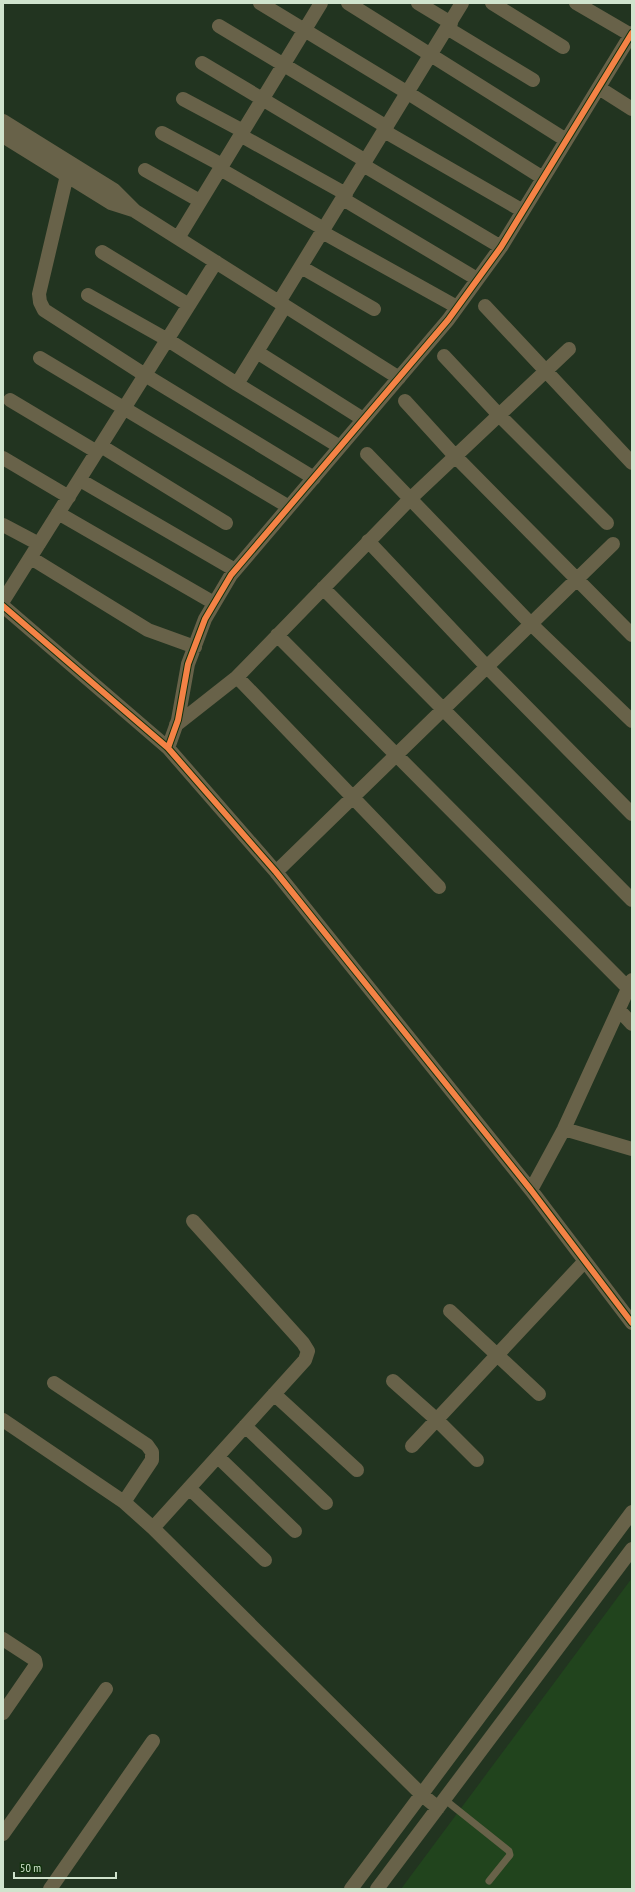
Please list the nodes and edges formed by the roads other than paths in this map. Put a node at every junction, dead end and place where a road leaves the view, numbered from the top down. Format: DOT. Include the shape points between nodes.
graph roads {
  1 [pos="260,3"];
  2 [pos="321,3"];
  3 [pos="348,3"];
  4 [pos="418,3"];
  5 [pos="462,3"];
  6 [pos="492,3"];
  7 [pos="576,3"];
  8 [pos="449,25"];
  9 [pos="219,26"];
  10 [pos="305,30"];
  11 [pos="631,34"];
  12 [pos="562,47"];
  13 [pos="430,56"];
  14 [pos="202,63"];
  15 [pos="283,66"];
  16 [pos="533,80"];
  17 [pos="599,88"];
  18 [pos="408,92"];
  19 [pos="182,99"];
  20 [pos="262,100"];
  21 [pos="632,109"];
  22 [pos="3,121"];
  23 [pos="385,129"];
  24 [pos="162,133"];
  25 [pos="242,133"];
  26 [pos="3,136"];
  27 [pos="566,140"];
  28 [pos="365,163"];
  29 [pos="221,167"];
  30 [pos="145,170"];
  31 [pos="67,175"];
  32 [pos="543,178"];
  33 [pos="344,196"];
  34 [pos="200,201"];
  35 [pos="135,210"];
  36 [pos="523,211"];
  37 [pos="323,230"];
  38 [pos="178,238"];
  39 [pos="500,247"];
  40 [pos="102,252"];
  41 [pos="216,262"];
  42 [pos="301,267"];
  43 [pos="477,279"];
  44 [pos="88,295"];
  45 [pos="282,304"];
  46 [pos="189,305"];
  47 [pos="485,306"];
  48 [pos="457,307"];
  49 [pos="374,309"];
  50 [pos="168,340"];
  51 [pos="569,349"];
  52 [pos="257,352"];
  53 [pos="444,356"];
  54 [pos="40,358"];
  55 [pos="546,370"];
  56 [pos="145,376"];
  57 [pos="399,378"];
  58 [pos="237,384"];
  59 [pos="10,400"];
  60 [pos="405,401"];
  61 [pos="124,409"];
  62 [pos="499,415"];
  63 [pos="363,419"];
  64 [pos="340,447"];
  65 [pos="99,449"];
  66 [pos="367,454"];
  67 [pos="455,456"];
  68 [pos="3,458"];
  69 [pos="632,463"];
  70 [pos="314,478"];
  71 [pos="80,480"];
  72 [pos="68,497"];
  73 [pos="410,499"];
  74 [pos="289,507"];
  75 [pos="58,514"];
  76 [pos="226,523"];
  77 [pos="607,523"];
  78 [pos="3,525"];
  79 [pos="368,541"];
  80 [pos="39,544"];
  81 [pos="614,544"];
  82 [pos="30,558"];
  83 [pos="235,570"];
  84 [pos="578,580"];
  85 [pos="322,588"];
  86 [pos="3,601"];
  87 [pos="214,603"];
  88 [pos="3,606"];
  89 [pos="531,624"];
  90 [pos="277,635"];
  91 [pos="632,635"];
  92 [pos="195,647"];
  93 [pos="487,667"];
  94 [pos="236,677"];
  95 [pos="442,710"];
  96 [pos="632,721"];
  97 [pos="176,724"];
  98 [pos="168,748"];
  99 [pos="396,755"];
  100 [pos="353,797"];
  101 [pos="632,814"];
  102 [pos="276,872"];
  103 [pos="439,887"];
  104 [pos="632,900"];
  105 [pos="630,984"];
  106 [pos="619,1010"];
  107 [pos="632,1024"];
  108 [pos="564,1129"];
  109 [pos="632,1149"];
  110 [pos="532,1190"];
  111 [pos="193,1221"];
  112 [pos="585,1261"];
  113 [pos="450,1311"];
  114 [pos="632,1323"];
  115 [pos="497,1356"];
  116 [pos="393,1381"];
  117 [pos="54,1383"];
  118 [pos="274,1394"];
  119 [pos="539,1394"];
  120 [pos="3,1420"];
  121 [pos="437,1420"];
  122 [pos="245,1426"];
  123 [pos="412,1446"];
  124 [pos="218,1456"];
  125 [pos="476,1460"];
  126 [pos="357,1470"];
  127 [pos="189,1488"];
  128 [pos="124,1502"];
  129 [pos="326,1503"];
  130 [pos="632,1512"];
  131 [pos="153,1528"];
  132 [pos="295,1531"];
  133 [pos="632,1549"];
  134 [pos="265,1560"];
  135 [pos="3,1639"];
  136 [pos="106,1689"];
  137 [pos="3,1713"];
  138 [pos="153,1741"];
  139 [pos="421,1794"];
  140 [pos="441,1804"];
  141 [pos="3,1834"];
  142 [pos="489,1881"];
  143 [pos="50,1889"];
  144 [pos="351,1889"];
  145 [pos="377,1889"];
  1 -- 10 [label="street"];
  2 -- 10 [label="street"];
  3 -- 13 [label="street"];
  4 -- 8 [label="street"];
  5 -- 8 [label="street"];
  6 -- 12 [label="street"];
  7 -- 11 [label="street"];
  8 -- 13 [label="street"];
  8 -- 16 [label="street"];
  9 -- 15 [label="street"];
  10 -- 15 [label="street"];
  10 -- 18 [label="street"];
  11 -- 17 [label="street"];
  13 -- 18 [label="street"];
  13 -- 27 [label="street"];
  14 -- 20 [label="street"];
  15 -- 20 [label="street"];
  15 -- 23 [label="street"];
  17 -- 21 [label="street"];
  17 -- 27 [label="street"];
  18 -- 23 [label="street"];
  18 -- 32 [label="street"];
  19 -- 25 [label="street"];
  20 -- 25 [label="street"];
  20 -- 28 [label="street"];
  22 -- 35 [label="street" via="114,190"];
  23 -- 28 [label="street"];
  23 -- 36 [label="street"];
  24 -- 29 [label="street"];
  25 -- 29 [label="street"];
  25 -- 33 [label="street"];
  26 -- 31 [label="street"];
  27 -- 32 [label="street"];
  28 -- 33 [label="street"];
  28 -- 39 [label="street"];
  29 -- 34 [label="street"];
  29 -- 37 [label="street"];
  30 -- 34 [label="street"];
  31 -- 35 [label="street" via="110,203"];
  31 -- 56 [label="street" via="39,294 40,302 51,316"];
  32 -- 36 [label="street"];
  33 -- 37 [label="street"];
  33 -- 43 [label="street"];
  34 -- 38 [label="street"];
  35 -- 38 [label="street"];
  36 -- 39 [label="street"];
  37 -- 42 [label="street"];
  37 -- 48 [label="street"];
  38 -- 41 [label="street"];
  39 -- 43 [label="street"];
  40 -- 46 [label="street"];
  41 -- 45 [label="street"];
  41 -- 46 [label="street"];
  42 -- 45 [label="street"];
  42 -- 49 [label="street"];
  43 -- 48 [label="street"];
  44 -- 50 [label="street"];
  45 -- 52 [label="street"];
  45 -- 57 [label="street"];
  46 -- 50 [label="street"];
  47 -- 55 [label="street"];
  48 -- 57 [label="street"];
  50 -- 56 [label="street"];
  50 -- 58 [label="street"];
  51 -- 55 [label="street"];
  52 -- 58 [label="street"];
  52 -- 63 [label="street"];
  53 -- 62 [label="street"];
  54 -- 61 [label="street"];
  55 -- 62 [label="street"];
  55 -- 69 [label="street"];
  56 -- 61 [label="street"];
  56 -- 70 [label="street"];
  57 -- 63 [label="street"];
  58 -- 64 [label="street"];
  59 -- 65 [label="street"];
  60 -- 67 [label="street"];
  61 -- 65 [label="street"];
  61 -- 74 [label="street"];
  62 -- 67 [label="street"];
  62 -- 77 [label="street"];
  63 -- 64 [label="street"];
  64 -- 70 [label="street"];
  65 -- 71 [label="street"];
  65 -- 76 [label="street"];
  66 -- 73 [label="street"];
  67 -- 73 [label="street"];
  67 -- 84 [label="street"];
  68 -- 72 [label="street"];
  70 -- 74 [label="street"];
  71 -- 72 [label="street"];
  71 -- 83 [label="street"];
  72 -- 75 [label="street"];
  73 -- 79 [label="street"];
  73 -- 89 [label="street"];
  74 -- 83 [label="street"];
  75 -- 80 [label="street"];
  75 -- 87 [label="street"];
  78 -- 80 [label="street"];
  79 -- 85 [label="street"];
  79 -- 93 [label="street"];
  80 -- 82 [label="street"];
  81 -- 84 [label="street"];
  82 -- 86 [label="street"];
  82 -- 92 [label="street" via="148,630"];
  83 -- 87 [label="street"];
  84 -- 89 [label="street"];
  84 -- 91 [label="street"];
  85 -- 90 [label="street"];
  85 -- 95 [label="street"];
  87 -- 92 [label="street"];
  88 -- 98 [label="street"];
  89 -- 93 [label="street"];
  89 -- 96 [label="street"];
  90 -- 94 [label="street"];
  90 -- 99 [label="street"];
  92 -- 97 [label="street" via="188,664"];
  93 -- 95 [label="street"];
  93 -- 101 [label="street"];
  94 -- 97 [label="street"];
  94 -- 100 [label="street"];
  95 -- 99 [label="street"];
  95 -- 104 [label="street"];
  97 -- 98 [label="street"];
  98 -- 102 [label="street"];
  99 -- 100 [label="street"];
  99 -- 105 [label="street"];
  100 -- 102 [label="street"];
  100 -- 103 [label="street"];
  102 -- 110 [label="street"];
  105 -- 106 [label="street"];
  106 -- 107 [label="street"];
  106 -- 108 [label="street"];
  108 -- 109 [label="street"];
  108 -- 110 [label="street"];
  110 -- 112 [label="street"];
  111 -- 118 [label="street" via="308,1351 305,1360"];
  112 -- 114 [label="street"];
  112 -- 115 [label="street"];
  113 -- 115 [label="street"];
  115 -- 119 [label="street"];
  115 -- 121 [label="street"];
  116 -- 121 [label="street"];
  117 -- 128 [label="street" via="146,1445 152,1452 152,1460"];
  118 -- 122 [label="street"];
  118 -- 126 [label="street"];
  120 -- 128 [label="street"];
  121 -- 123 [label="street"];
  121 -- 125 [label="street"];
  122 -- 124 [label="street"];
  122 -- 129 [label="street"];
  124 -- 127 [label="street"];
  124 -- 132 [label="street"];
  127 -- 131 [label="street"];
  127 -- 134 [label="street"];
  128 -- 131 [label="street"];
  130 -- 139 [label="street"];
  131 -- 139 [label="street"];
  133 -- 140 [label="street"];
  135 -- 137 [label="street" via="35,1660 36,1665"];
  136 -- 141 [label="street"];
  138 -- 143 [label="street"];
  139 -- 140 [label="street"];
  139 -- 144 [label="street"];
  140 -- 142 [label="lane" via="509,1851 510,1855"];
  140 -- 145 [label="street"];
}
